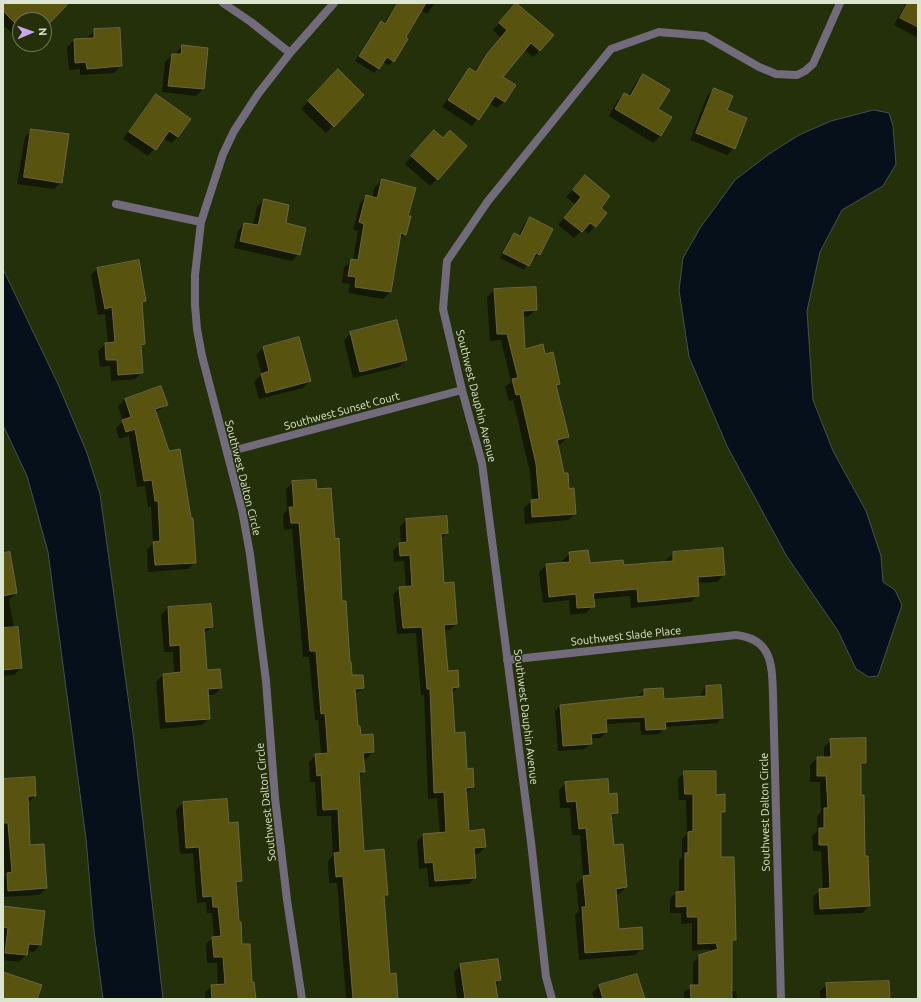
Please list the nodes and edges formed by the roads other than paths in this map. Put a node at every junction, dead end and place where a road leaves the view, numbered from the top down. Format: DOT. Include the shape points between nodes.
graph roads {
  1 [pos="223,3"];
  2 [pos="334,3"];
  3 [pos="840,3"];
  4 [pos="290,53"];
  5 [pos="116,204"];
  6 [pos="201,222"];
  7 [pos="462,390"];
  8 [pos="228,452"];
  9 [pos="746,636"];
  10 [pos="507,660"];
  11 [pos="302,999"];
  12 [pos="552,999"];
  13 [pos="781,999"];
  1 -- 4 [label="street"];
  2 -- 4 [label="street, Southwest Dalton Circle"];
  3 -- 7 [label="street, Southwest Dauphin Avenue" via="814,64 797,74 776,74 759,67 705,36 660,32 611,49 488,201 447,261 444,309"];
  4 -- 6 [label="street, Southwest Dalton Circle" via="258,94 234,131 223,154"];
  5 -- 6 [label="street"];
  6 -- 8 [label="street, Southwest Dalton Circle" via="195,275 196,329 215,411"];
  7 -- 8 [label="street, Southwest Sunset Court"];
  7 -- 10 [label="street, Southwest Dauphin Avenue" via="482,463"];
  8 -- 11 [label="street, Southwest Dalton Circle" via="250,554 266,680 275,798"];
  9 -- 10 [label="street, Southwest Slade Place"];
  9 -- 13 [label="street, Southwest Dalton Circle" via="763,647 772,663"];
  10 -- 12 [label="street, Southwest Dauphin Avenue" via="546,977"];
}
